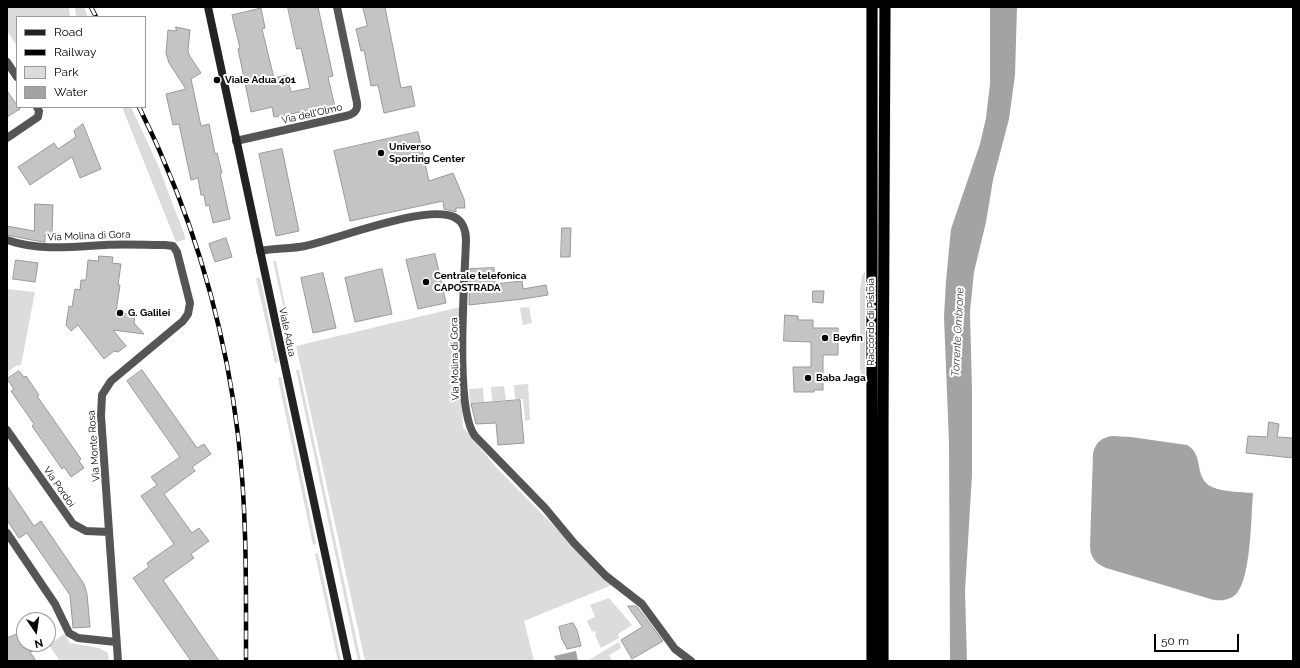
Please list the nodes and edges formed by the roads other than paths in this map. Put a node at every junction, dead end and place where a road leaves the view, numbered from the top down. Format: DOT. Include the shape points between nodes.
graph roads {
  1 [pos="208,7"];
  2 [pos="337,7"];
  3 [pos="872,7"];
  4 [pos="885,7"];
  5 [pos="7,62"];
  6 [pos="16,76"];
  7 [pos="38,108"];
  8 [pos="7,138"];
  9 [pos="236,141"];
  10 [pos="7,240"];
  11 [pos="173,246"];
  12 [pos="260,251"];
  13 [pos="7,430"];
  14 [pos="109,532"];
  15 [pos="7,533"];
  16 [pos="116,642"];
  17 [pos="118,661"];
  18 [pos="348,661"];
  19 [pos="691,661"];
  20 [pos="872,661"];
  21 [pos="883,661"];
  1 -- 9 [label="main road, Viale Adua"];
  2 -- 9 [label="street, Via dell'Olmo" via="357,103 356,112"];
  3 -- 20 [label="highway, Raccordo di Pistoia"];
  4 -- 21 [label="highway, Raccordo di Pistoia"];
  5 -- 6 [label="street"];
  7 -- 8 [label="street" via="38,116"];
  9 -- 12 [label="main road, Viale Adua"];
  10 -- 11 [label="street, Via Molina di Gora" via="46,248"];
  11 -- 14 [label="street, Via Monte Rosa" via="177,252 190,300 188,314 181,323 113,378 102,395 101,416"];
  12 -- 18 [label="main road, Viale Adua"];
  12 -- 19 [label="street, Via Molina di Gora" via="304,246 422,216 448,215 460,221 465,230 466,240 463,372 466,410 471,429 574,543 606,576 642,604 675,649"];
  13 -- 14 [label="street, Via Pordoi" via="73,524 86,531"];
  14 -- 16 [label="street, Via Monte Rosa"];
  15 -- 16 [label="street" via="55,604 71,635"];
  16 -- 17 [label="street, Via Monte Rosa"];
}
